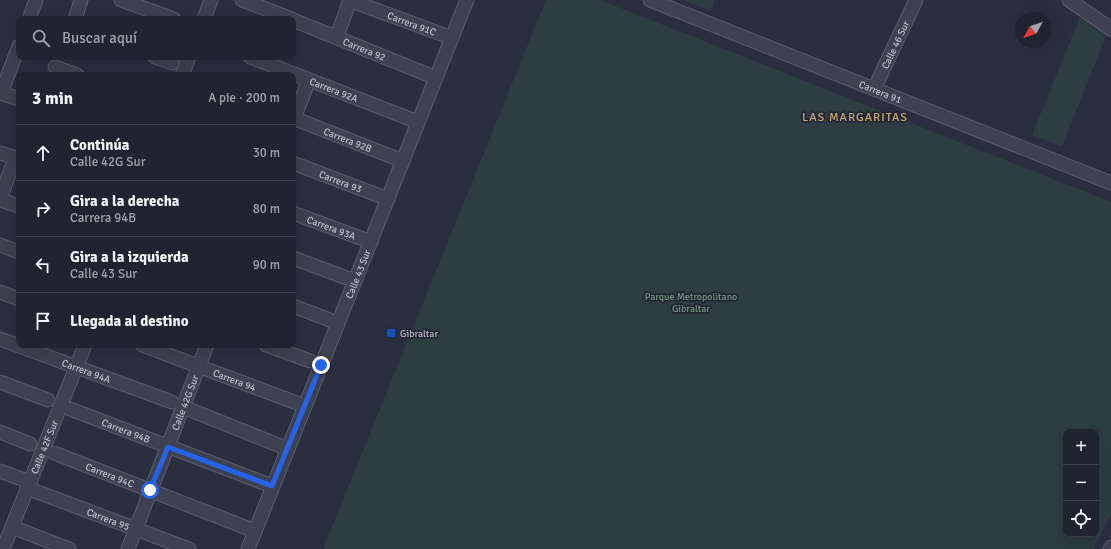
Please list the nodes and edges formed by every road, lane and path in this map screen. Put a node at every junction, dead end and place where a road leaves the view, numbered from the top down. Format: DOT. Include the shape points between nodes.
graph roads {
  1 [pos="36,0"];
  2 [pos="81,0"];
  3 [pos="121,0"];
  4 [pos="211,0"];
  5 [pos="242,0"];
  6 [pos="350,0"];
  7 [pos="467,0"];
  8 [pos="650,0"];
  9 [pos="916,0"];
  10 [pos="1069,0"];
  11 [pos="30,16"];
  12 [pos="76,16"];
  13 [pos="166,16"];
  14 [pos="205,16"];
  15 [pos="284,16"];
  16 [pos="296,21"];
  17 [pos="1111,28"];
  18 [pos="337,36"];
  19 [pos="452,38"];
  20 [pos="16,54"];
  21 [pos="162,60"];
  22 [pos="188,60"];
  23 [pos="258,60"];
  24 [pos="172,64"];
  25 [pos="56,66"];
  26 [pos="70,72"];
  27 [pos="183,72"];
  28 [pos="288,72"];
  29 [pos="296,75"];
  30 [pos="436,78"];
  31 [pos="309,80"];
  32 [pos="874,89"];
  33 [pos="1,93"];
  34 [pos="16,98"];
  35 [pos="296,112"];
  36 [pos="296,120"];
  37 [pos="418,122"];
  38 [pos="0,152"];
  39 [pos="16,158"];
  40 [pos="16,160"];
  41 [pos="403,161"];
  42 [pos="296,164"];
  43 [pos="1111,183"];
  44 [pos="388,199"];
  45 [pos="0,200"];
  46 [pos="16,205"];
  47 [pos="296,214"];
  48 [pos="371,242"];
  49 [pos="0,245"];
  50 [pos="16,251"];
  51 [pos="296,259"];
  52 [pos="355,281"];
  53 [pos="0,292"];
  54 [pos="16,298"];
  55 [pos="296,307"];
  56 [pos="338,322"];
  57 [pos="0,340"];
  58 [pos="16,346"];
  59 [pos="22,348"];
  60 [pos="85,348"];
  61 [pos="150,348"];
  62 [pos="206,348"];
  63 [pos="274,348"];
  64 [pos="310,361"];
  65 [pos="198,367"];
  66 [pos="76,368"];
  67 [pos="0,382"];
  68 [pos="48,400"];
  69 [pos="177,405"];
  70 [pos="305,406"];
  71 [pos="70,409"];
  72 [pos="0,432"];
  73 [pos="30,444"];
  74 [pos="168,447"];
  75 [pos="288,449"];
  76 [pos="54,453"];
  77 [pos="0,471"];
  78 [pos="28,485"];
  79 [pos="272,486"];
  80 [pos="150,490"];
  81 [pos="135,529"];
  82 [pos="7,531"];
  83 [pos="255,531"];
  84 [pos="3,549"];
  85 [pos="69,549"];
  86 [pos="128,549"];
  87 [pos="189,549"];
  88 [pos="248,549"];
  1 -- 11 [label="street"];
  2 -- 12 [label="street"];
  3 -- 13 [label="street"];
  4 -- 14 [label="street"];
  5 -- 15 [label="street, Carrera 92"];
  6 -- 18 [label="street"];
  6 -- 19 [label="street, Carrera 91C"];
  7 -- 19 [label="street, Calle 43 Sur"];
  8 -- 32 [label="street, Carrera 91"];
  9 -- 32 [label="street, Calle 46 Sur"];
  10 -- 17 [label="street"];
  16 -- 18 [label="street, Carrera 92"];
  18 -- 30 [label="street, Carrera 92"];
  19 -- 30 [label="street, Calle 43 Sur"];
  20 -- 33 [label="street"];
  21 -- 24 [label="street"];
  22 -- 27 [label="street"];
  23 -- 28 [label="street, Carrera 92A"];
  25 -- 26 [label="street"];
  29 -- 31 [label="street, Carrera 92A"];
  30 -- 37 [label="street, Calle 43 Sur"];
  31 -- 35 [label="street"];
  31 -- 37 [label="street, Carrera 92A"];
  32 -- 43 [label="street, Carrera 91"];
  33 -- 34 [label="street"];
  36 -- 41 [label="street, Carrera 92B"];
  37 -- 41 [label="street, Calle 43 Sur"];
  38 -- 39 [label="street"];
  40 -- 45 [label="street"];
  41 -- 44 [label="street, Calle 43 Sur"];
  42 -- 44 [label="street, Carrera 93"];
  44 -- 48 [label="street, Calle 43 Sur"];
  45 -- 46 [label="street"];
  47 -- 48 [label="street, Carrera 93A"];
  48 -- 52 [label="street, Calle 43 Sur"];
  49 -- 50 [label="street"];
  51 -- 52 [label="street"];
  52 -- 56 [label="street, Calle 43 Sur"];
  53 -- 54 [label="street"];
  55 -- 56 [label="street"];
  56 -- 70 [label="street, Calle 43 Sur"];
  57 -- 58 [label="street, Carrera 94A"];
  59 -- 66 [label="street, Carrera 94A"];
  60 -- 66 [label="street, Calle 42F Sur"];
  61 -- 65 [label="street, Carrera 94"];
  62 -- 65 [label="street, Calle 42G Sur"];
  63 -- 64 [label="street"];
  65 -- 69 [label="street, Calle 42G Sur"];
  65 -- 70 [label="street, Carrera 94"];
  66 -- 69 [label="street, Carrera 94A"];
  66 -- 78 [label="street, Calle 42F Sur"];
  67 -- 68 [label="street"];
  69 -- 74 [label="street, Calle 42G Sur"];
  69 -- 75 [label="street, Carrera 94A"];
  70 -- 75 [label="street, Calle 43 Sur"];
  71 -- 74 [label="street, Carrera 94B"];
  72 -- 73 [label="street"];
  74 -- 79 [label="street, Carrera 94B"];
  74 -- 80 [label="street, Calle 42G Sur"];
  75 -- 79 [label="street, Calle 43 Sur"];
  76 -- 80 [label="street, Carrera 94C"];
  77 -- 78 [label="street, Carrera 95"];
  78 -- 81 [label="street, Carrera 95"];
  78 -- 82 [label="street, Calle 42F Sur"];
  79 -- 83 [label="street, Calle 43 Sur"];
  80 -- 81 [label="street, Calle 42G Sur"];
  80 -- 83 [label="street, Carrera 94C"];
  81 -- 86 [label="street, Calle 42G Sur"];
  81 -- 87 [label="street, Carrera 95"];
  82 -- 84 [label="street, Calle 42F Sur"];
  82 -- 85 [label="street"];
  83 -- 88 [label="street, Calle 43 Sur"];
}
